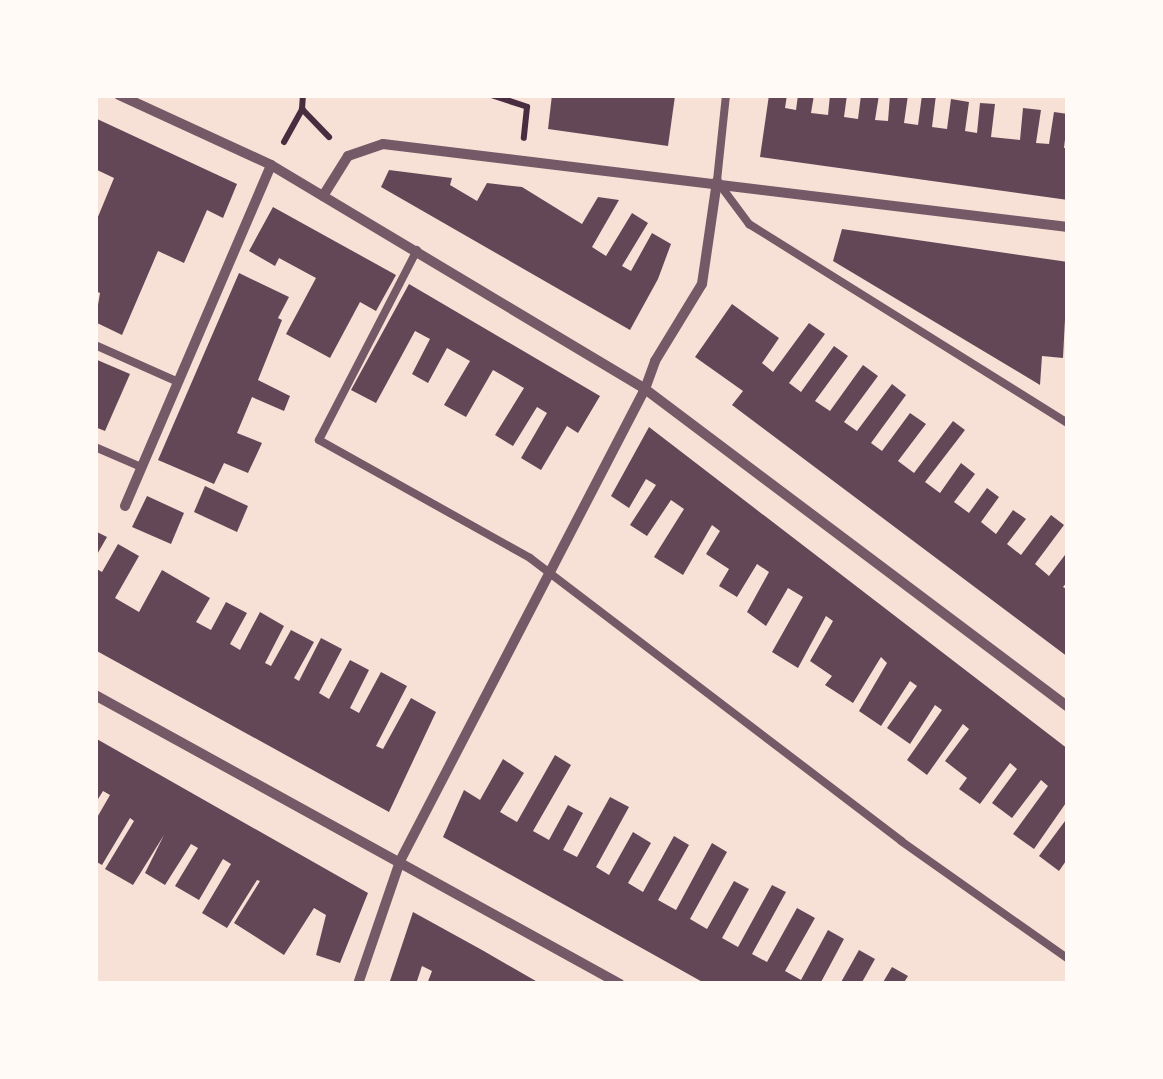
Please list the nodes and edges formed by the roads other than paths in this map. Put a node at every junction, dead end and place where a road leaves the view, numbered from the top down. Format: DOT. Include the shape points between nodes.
graph roads {
  1 [pos="119,95"];
  2 [pos="726,95"];
  3 [pos="271,165"];
  4 [pos="717,181"];
  5 [pos="322,196"];
  6 [pos="1068,226"];
  7 [pos="417,250"];
  8 [pos="95,345"];
  9 [pos="178,382"];
  10 [pos="645,389"];
  11 [pos="1068,423"];
  12 [pos="95,446"];
  13 [pos="141,467"];
  14 [pos="125,506"];
  15 [pos="546,572"];
  16 [pos="95,695"];
  17 [pos="1068,708"];
  18 [pos="400,861"];
  19 [pos="1068,959"];
  20 [pos="358,984"];
  21 [pos="620,984"];
  1 -- 3 [label="street"];
  2 -- 4 [label="lane"];
  3 -- 5 [label="street"];
  3 -- 9 [label="street"];
  4 -- 5 [label="street" via="383,144 348,156"];
  4 -- 6 [label="street"];
  4 -- 10 [label="street" via="702,284 654,361"];
  4 -- 11 [label="lane" via="748,224"];
  5 -- 7 [label="street"];
  7 -- 10 [label="street"];
  7 -- 15 [label="lane" via="318,440"];
  8 -- 9 [label="lane"];
  9 -- 13 [label="street"];
  10 -- 15 [label="street"];
  10 -- 17 [label="street"];
  12 -- 13 [label="lane"];
  13 -- 14 [label="street"];
  15 -- 18 [label="street"];
  15 -- 19 [label="lane"];
  16 -- 18 [label="street"];
  18 -- 20 [label="street"];
  18 -- 21 [label="street"];
}
